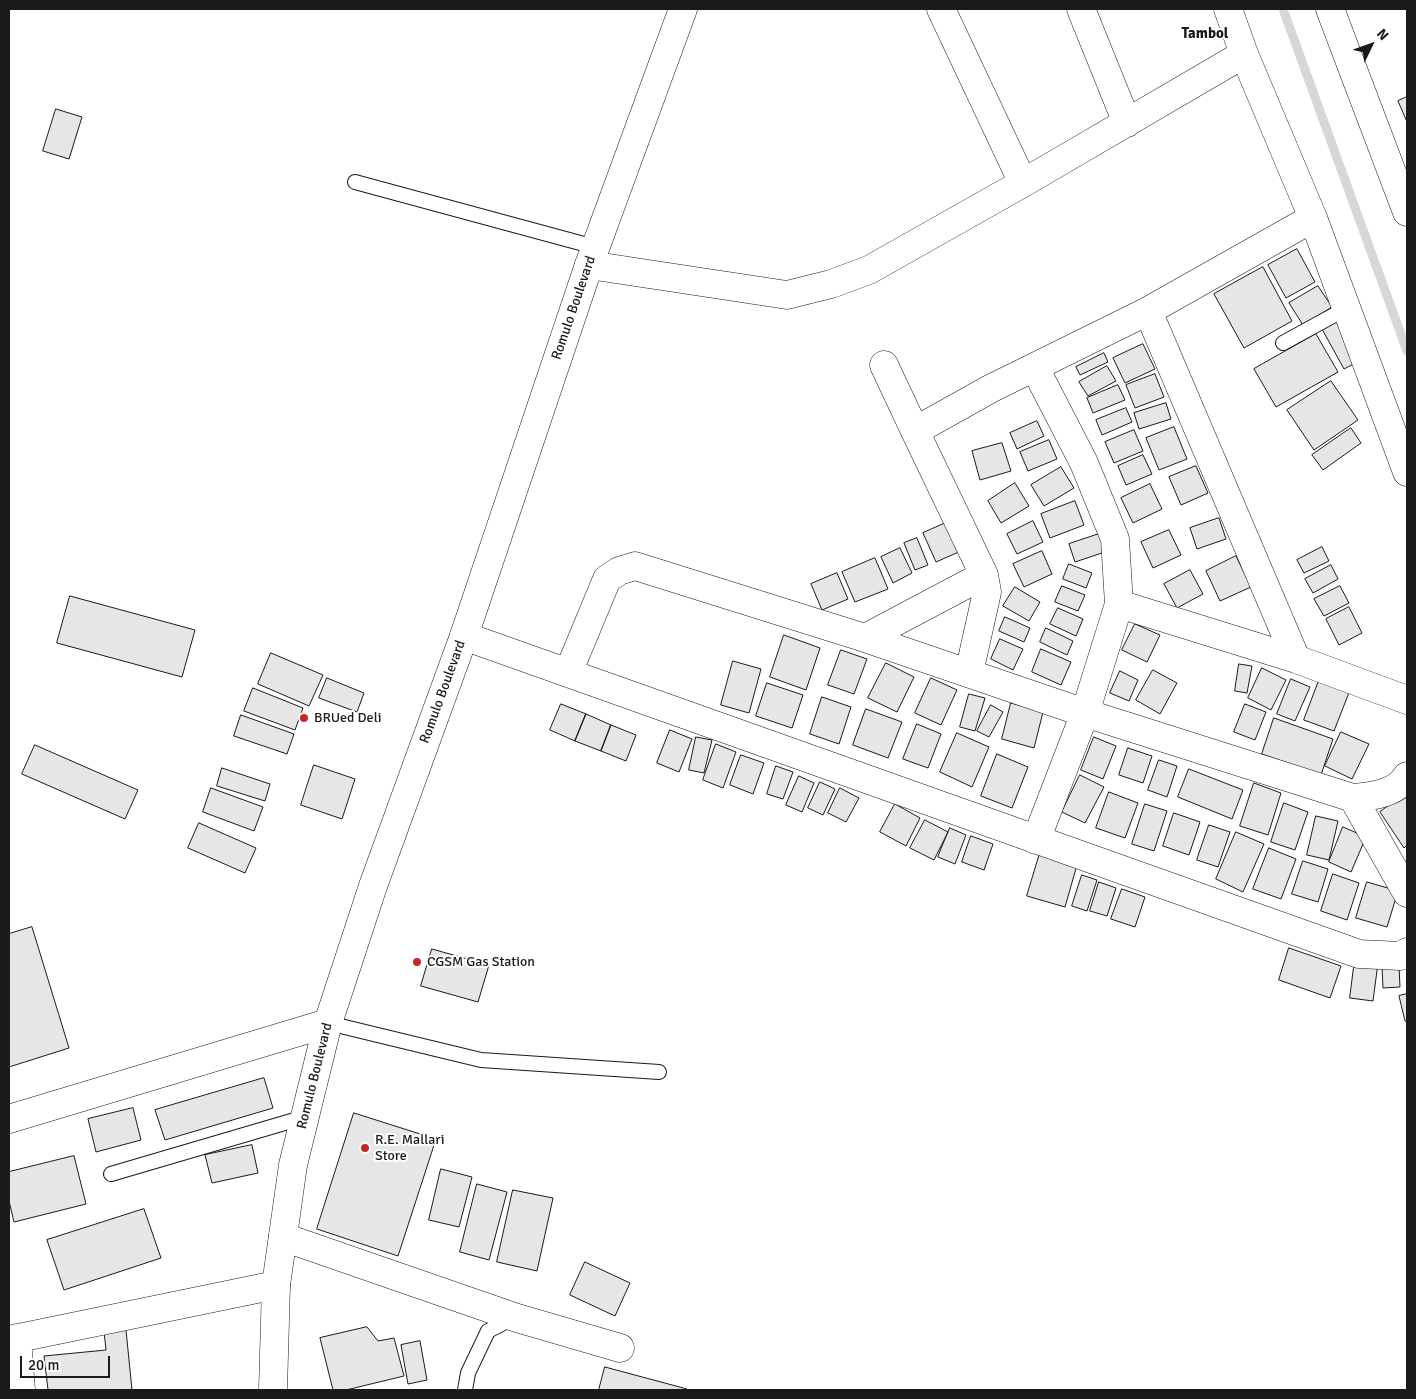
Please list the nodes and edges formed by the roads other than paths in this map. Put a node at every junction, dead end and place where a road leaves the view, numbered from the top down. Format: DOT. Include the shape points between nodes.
graph roads {
  1 [pos="683,9"];
  2 [pos="941,9"];
  3 [pos="1081,9"];
  4 [pos="1228,9"];
  5 [pos="1330,9"];
  6 [pos="1244,54"];
  7 [pos="1127,123"];
  8 [pos="355,182"];
  9 [pos="1023,183"];
  10 [pos="1407,212"];
  11 [pos="1313,218"];
  12 [pos="592,256"];
  13 [pos="1347,308"];
  14 [pos="1148,311"];
  15 [pos="1283,343"];
  16 [pos="884,365"];
  17 [pos="1035,368"];
  18 [pos="915,431"];
  19 [pos="1407,472"];
  20 [pos="984,575"];
  21 [pos="1119,604"];
  22 [pos="464,636"];
  23 [pos="865,638"];
  24 [pos="1296,659"];
  25 [pos="568,673"];
  26 [pos="970,673"];
  27 [pos="1407,700"];
  28 [pos="1085,713"];
  29 [pos="1407,776"];
  30 [pos="1353,798"];
  31 [pos="1036,840"];
  32 [pos="1407,893"];
  33 [pos="1407,952"];
  34 [pos="328,1023"];
  35 [pos="659,1072"];
  36 [pos="305,1117"];
  37 [pos="9,1119"];
  38 [pos="111,1174"];
  39 [pos="283,1237"];
  40 [pos="276,1284"];
  41 [pos="514,1317"];
  42 [pos="13,1339"];
  43 [pos="620,1348"];
  44 [pos="21,1390"];
  45 [pos="273,1390"];
  46 [pos="465,1390"];
  1 -- 12 [label="main road, Romulo Boulevard"];
  2 -- 9 [label="main road"];
  3 -- 7 [label="main road"];
  4 -- 6 [label="main road"];
  5 -- 10 [label="main road"];
  6 -- 7 [label="main road"];
  6 -- 11 [label="main road"];
  7 -- 9 [label="main road"];
  8 -- 12 [label="lane"];
  9 -- 12 [label="main road" via="869,270 788,295"];
  11 -- 13 [label="main road"];
  11 -- 14 [label="main road"];
  12 -- 22 [label="main road, Romulo Boulevard"];
  13 -- 15 [label="lane"];
  13 -- 19 [label="main road"];
  14 -- 17 [label="main road"];
  14 -- 24 [label="main road"];
  16 -- 18 [label="main road"];
  17 -- 18 [label="main road"];
  17 -- 21 [label="main road" via="1084,463 1115,539"];
  18 -- 20 [label="main road"];
  20 -- 23 [label="main road"];
  20 -- 26 [label="main road" via="987,592"];
  21 -- 24 [label="main road"];
  21 -- 28 [label="main road"];
  22 -- 25 [label="main road"];
  22 -- 34 [label="main road, Romulo Boulevard" via="373,886"];
  23 -- 25 [label="main road" via="635,566 607,579"];
  23 -- 26 [label="main road"];
  24 -- 27 [label="main road"];
  25 -- 31 [label="main road"];
  26 -- 28 [label="main road"];
  28 -- 30 [label="main road"];
  28 -- 31 [label="main road"];
  29 -- 30 [label="main road" via="1404,782 1381,795"];
  30 -- 32 [label="main road"];
  31 -- 33 [label="main road" via="1359,954 1401,956"];
  34 -- 35 [label="lane" via="481,1060"];
  34 -- 36 [label="main road, Romulo Boulevard"];
  34 -- 37 [label="main road"];
  36 -- 38 [label="lane"];
  36 -- 39 [label="main road, Romulo Boulevard" via="293,1165"];
  39 -- 40 [label="main road, Romulo Boulevard"];
  39 -- 41 [label="main road"];
  40 -- 42 [label="main road"];
  40 -- 45 [label="main road, Romulo Boulevard"];
  41 -- 43 [label="main road"];
  41 -- 46 [label="lane" via="488,1331 468,1373"];
  42 -- 44 [label="main road"];
}
